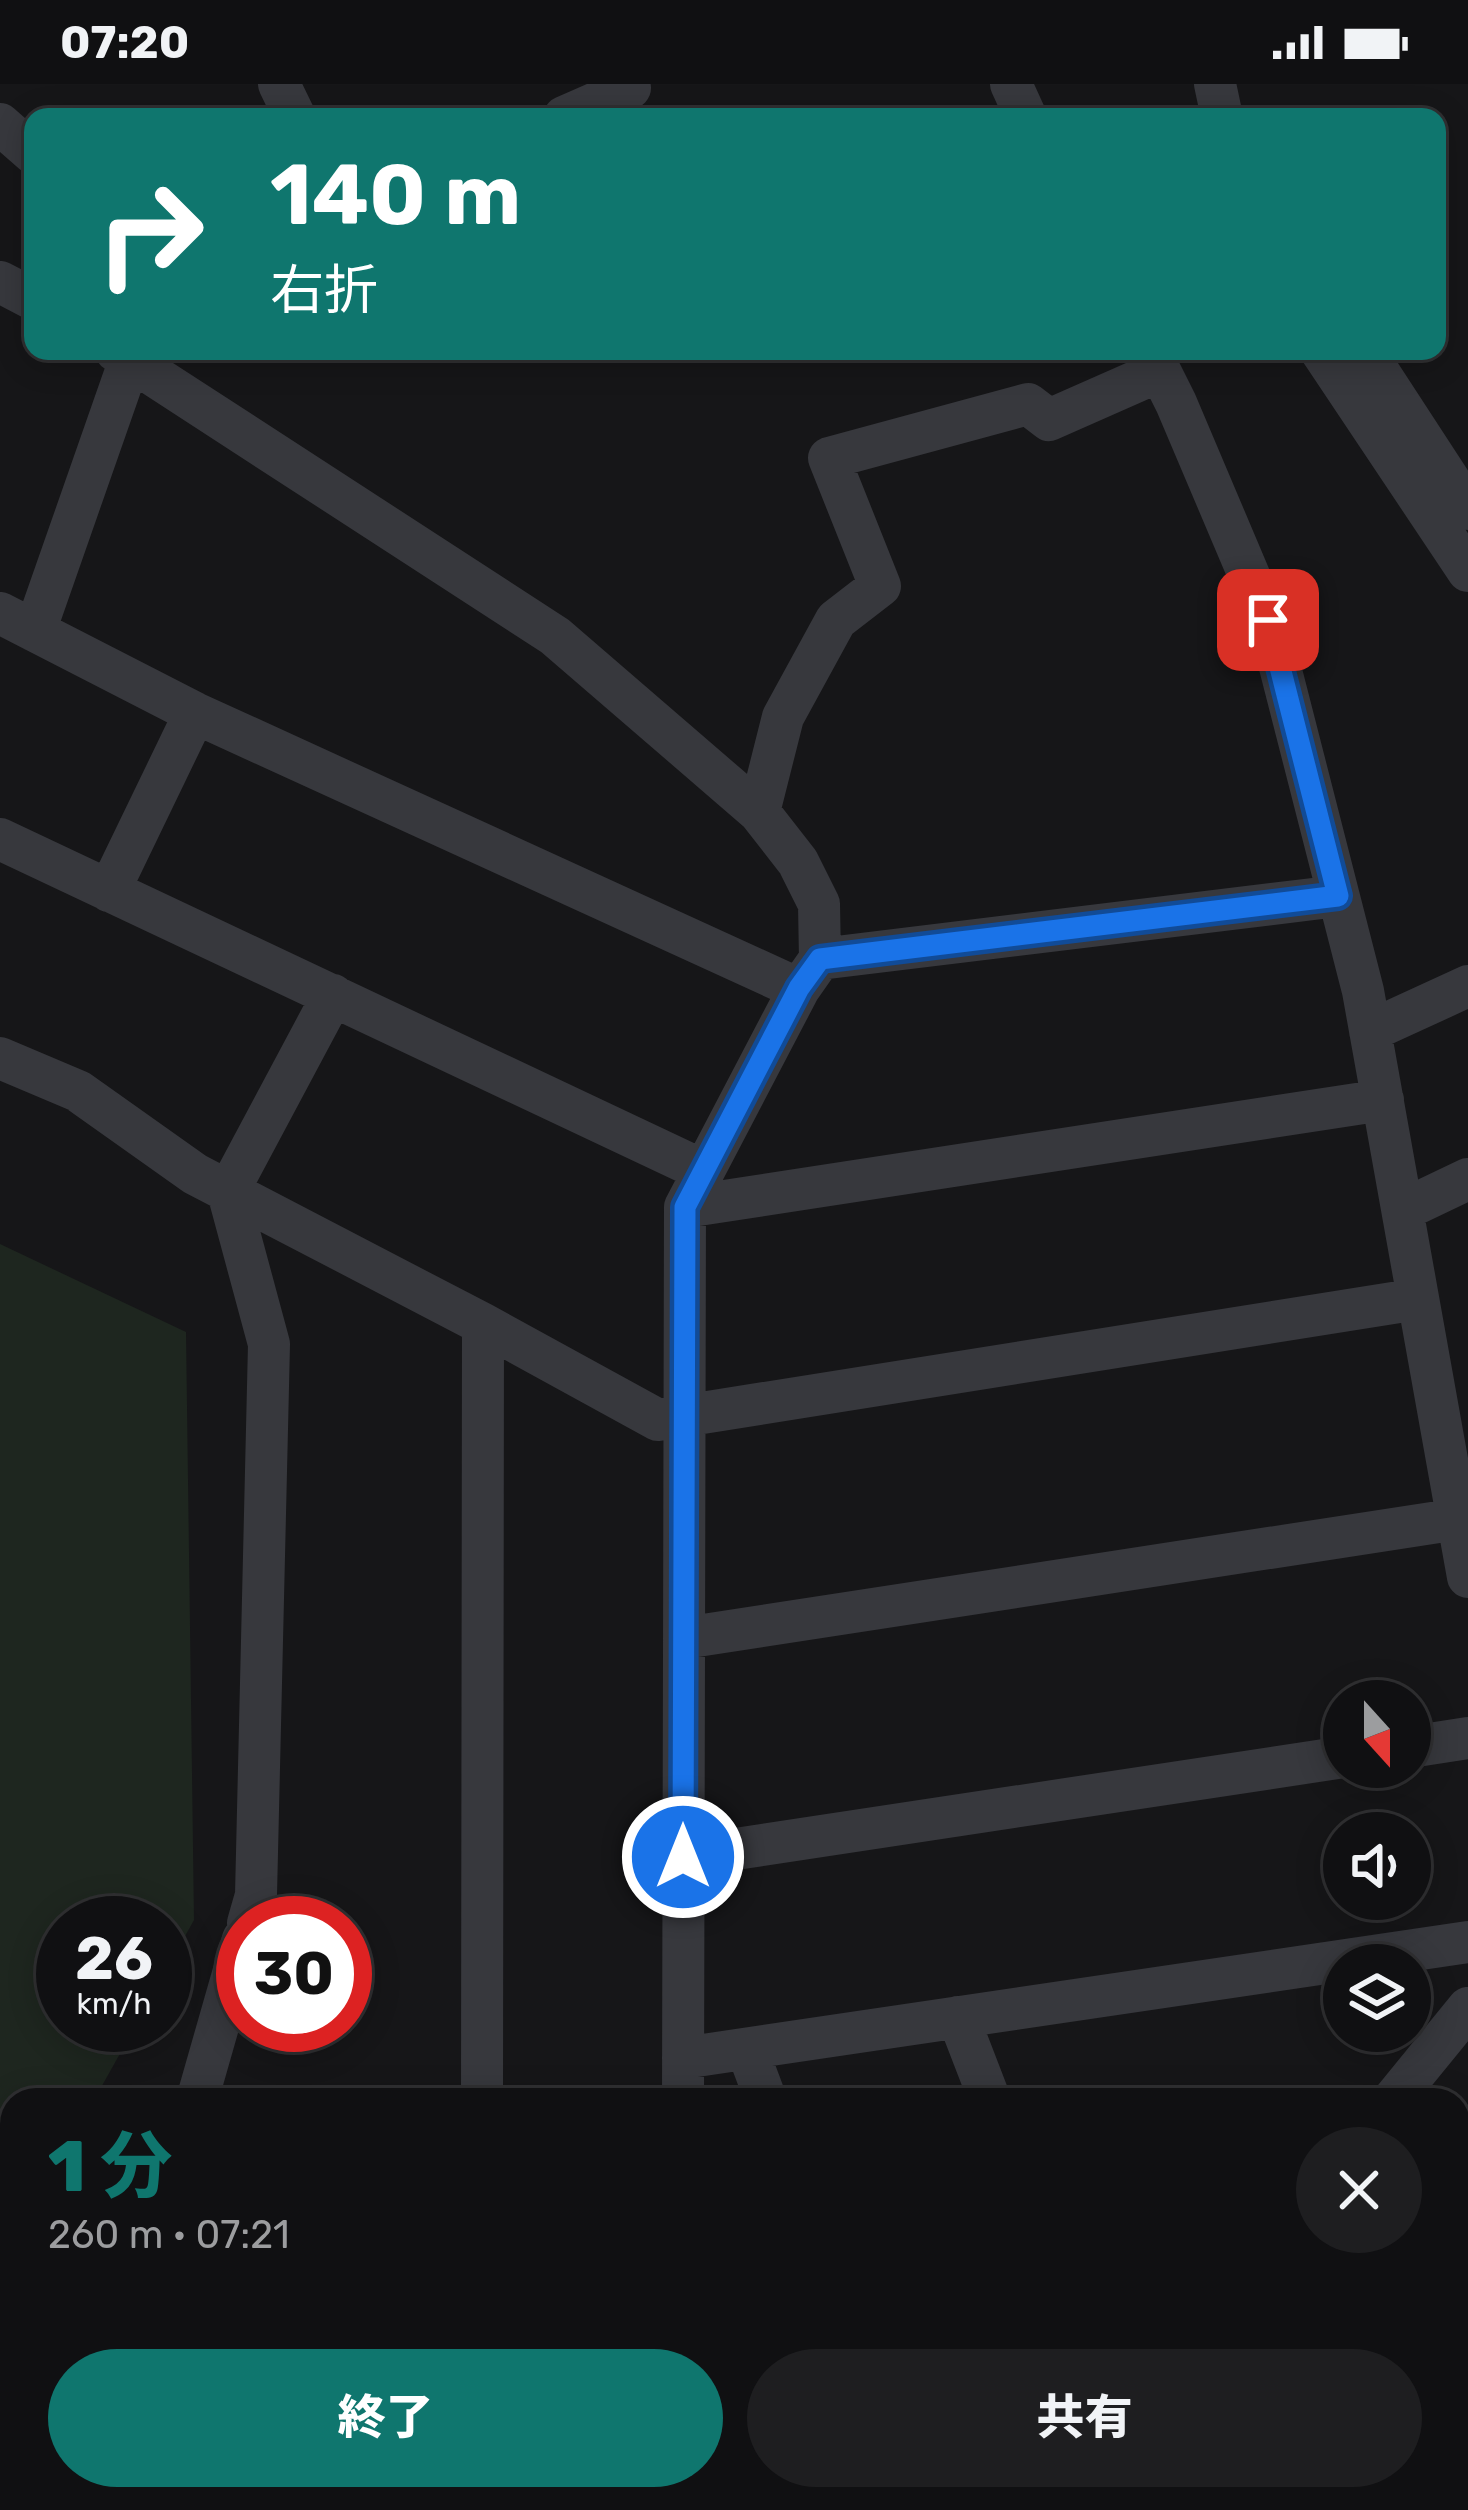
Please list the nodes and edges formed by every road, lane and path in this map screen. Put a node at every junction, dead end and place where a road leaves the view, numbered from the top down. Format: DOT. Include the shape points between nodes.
graph roads {
  1 [pos="630,88"];
  2 [pos="584,108"];
  3 [pos="0,124"];
  4 [pos="24,145"];
  5 [pos="124,360"];
  6 [pos="135,360"];
  7 [pos="1328,360"];
  8 [pos="1371,360"];
  9 [pos="1155,361"];
  10 [pos="1468,509"];
  11 [pos="1468,571"];
  12 [pos="17,622"];
  13 [pos="195,713"];
  14 [pos="759,812"];
  15 [pos="0,839"];
  16 [pos="109,891"];
  17 [pos="1338,896"];
  18 [pos="810,974"];
  19 [pos="1468,986"];
  20 [pos="333,995"];
  21 [pos="1370,1030"];
  22 [pos="0,1058"];
  23 [pos="1383,1100"];
  24 [pos="1468,1179"];
  25 [pos="694,1189"];
  26 [pos="228,1192"];
  27 [pos="1403,1210"];
  28 [pos="1418,1299"];
  29 [pos="483,1324"];
  30 [pos="1452,1387"];
  31 [pos="684,1416"];
  32 [pos="1458,1519"];
  33 [pos="1468,1577"];
  34 [pos="684,1638"];
  35 [pos="1468,1738"];
  36 [pos="1431,1744"];
  37 [pos="1323,1759"];
  38 [pos="683,1857"];
  39 [pos="256,1896"];
  40 [pos="1468,1942"];
  41 [pos="1468,2008"];
  42 [pos="958,2017"];
  43 [pos="216,2034"];
  44 [pos="747,2049"];
  45 [pos="683,2079"];
  46 [pos="200,2088"];
  47 [pos="482,2088"];
  48 [pos="762,2088"];
  49 [pos="985,2088"];
  50 [pos="1404,2088"];
  1 -- 2 [label="street"];
  3 -- 4 [label="street"];
  5 -- 12 [label="street"];
  6 -- 14 [label="street" via="555,636"];
  7 -- 11 [label="street"];
  8 -- 10 [label="street"];
  9 -- 14 [label="street" via="1049,420 1028,404 829,458 880,586 836,620 783,717"];
  9 -- 17 [label="street" via="1268,620"];
  12 -- 13 [label="street"];
  13 -- 16 [label="street"];
  13 -- 18 [label="street"];
  14 -- 18 [label="street" via="819,904"];
  15 -- 16 [label="street"];
  16 -- 20 [label="street"];
  17 -- 18 [label="street"];
  17 -- 21 [label="street"];
  18 -- 25 [label="street"];
  19 -- 21 [label="street"];
  20 -- 25 [label="street"];
  20 -- 26 [label="street"];
  21 -- 23 [label="street"];
  22 -- 26 [label="street" via="78,1091"];
  23 -- 25 [label="street"];
  23 -- 27 [label="street"];
  24 -- 27 [label="street"];
  25 -- 31 [label="street"];
  26 -- 29 [label="street"];
  26 -- 39 [label="street" via="269,1344"];
  27 -- 28 [label="street"];
  28 -- 30 [label="street"];
  28 -- 31 [label="street"];
  29 -- 31 [label="street" via="658,1420"];
  29 -- 47 [label="street"];
  30 -- 32 [label="street"];
  31 -- 34 [label="street"];
  32 -- 33 [label="street"];
  32 -- 34 [label="street"];
  34 -- 38 [label="street"];
  35 -- 36 [label="street"];
  37 -- 38 [label="street"];
  38 -- 45 [label="street"];
  40 -- 42 [label="street"];
  41 -- 50 [label="street"];
  42 -- 44 [label="street"];
  42 -- 49 [label="street"];
  43 -- 46 [label="street"];
  44 -- 45 [label="street"];
  44 -- 48 [label="street"];
}
